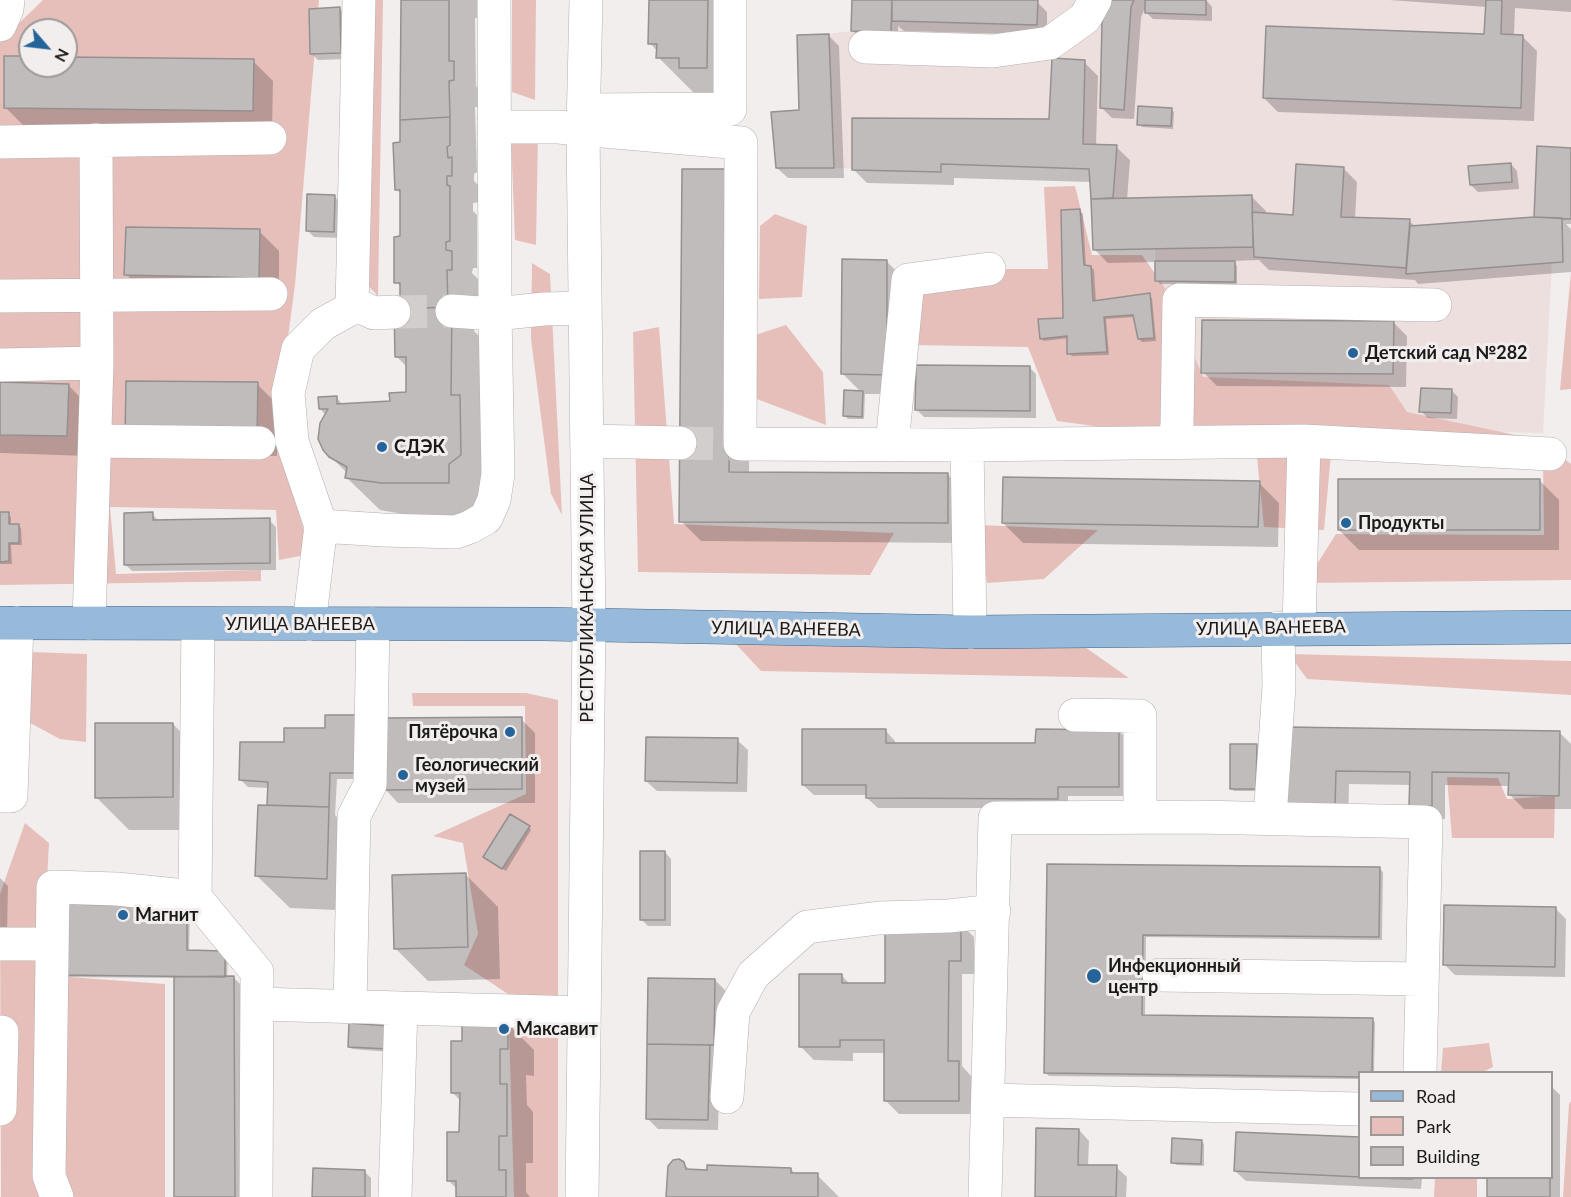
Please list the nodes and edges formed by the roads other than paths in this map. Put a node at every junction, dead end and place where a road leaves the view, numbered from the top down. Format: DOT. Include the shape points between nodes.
graph roads {
  1 [pos="8,0"];
  2 [pos="359,0"];
  3 [pos="494,0"];
  4 [pos="586,0"];
  5 [pos="730,0"];
  6 [pos="1095,0"];
  7 [pos="0,25"];
  8 [pos="865,47"];
  9 [pos="584,120"];
  10 [pos="495,127"];
  11 [pos="270,138"];
  12 [pos="96,140"];
  13 [pos="0,142"];
  14 [pos="989,269"];
  15 [pos="98,294"];
  16 [pos="272,294"];
  17 [pos="0,296"];
  18 [pos="1435,305"];
  19 [pos="352,308"];
  20 [pos="585,308"];
  21 [pos="452,311"];
  22 [pos="394,312"];
  23 [pos="495,314"];
  24 [pos="97,363"];
  25 [pos="0,365"];
  26 [pos="95,441"];
  27 [pos="587,441"];
  28 [pos="1304,441"];
  29 [pos="1175,442"];
  30 [pos="259,443"];
  31 [pos="680,443"];
  32 [pos="892,445"];
  33 [pos="967,445"];
  34 [pos="1550,454"];
  35 [pos="321,526"];
  36 [pos="8,623"];
  37 [pos="89,623"];
  38 [pos="198,624"];
  39 [pos="309,624"];
  40 [pos="373,624"];
  41 [pos="589,626"];
  42 [pos="1571,627"];
  43 [pos="1288,628"];
  44 [pos="970,632"];
  45 [pos="1075,715"];
  46 [pos="0,796"];
  47 [pos="1140,817"];
  48 [pos="1270,819"];
  49 [pos="195,897"];
  50 [pos="994,911"];
  51 [pos="0,944"];
  52 [pos="52,944"];
  53 [pos="1159,975"];
  54 [pos="1422,979"];
  55 [pos="257,1004"];
  56 [pos="350,1006"];
  57 [pos="402,1008"];
  58 [pos="584,1013"];
  59 [pos="2,1032"];
  60 [pos="1420,1071"];
  61 [pos="727,1096"];
  62 [pos="988,1100"];
  63 [pos="0,1109"];
  64 [pos="1358,1109"];
  65 [pos="50,1130"];
  66 [pos="57,1197"];
  67 [pos="256,1197"];
  68 [pos="395,1197"];
  69 [pos="582,1197"];
  70 [pos="985,1197"];
  1 -- 7 [label="street"];
  2 -- 19 [label="street"];
  3 -- 10 [label="street"];
  4 -- 9 [label="street, РЕСПУБЛИКАНСКАЯ УЛИЦА"];
  5 -- 9 [label="street" via="730,110"];
  6 -- 8 [label="street" via="1085,18 1050,43 993,51"];
  9 -- 10 [label="street" via="558,128"];
  9 -- 20 [label="street, РЕСПУБЛИКАНСКАЯ УЛИЦА"];
  9 -- 32 [label="street" via="741,143 735,444"];
  10 -- 23 [label="street"];
  11 -- 12 [label="street"];
  12 -- 13 [label="street"];
  12 -- 15 [label="street"];
  14 -- 32 [label="street" via="908,280"];
  15 -- 16 [label="street"];
  15 -- 17 [label="street"];
  15 -- 24 [label="street"];
  18 -- 29 [label="street" via="1179,300"];
  19 -- 22 [label="street"];
  19 -- 35 [label="street" via="323,324 298,350 288,393 292,441"];
  20 -- 23 [label="street"];
  20 -- 27 [label="street, РЕСПУБЛИКАНСКАЯ УЛИЦА"];
  21 -- 23 [label="street"];
  23 -- 35 [label="street" via="498,474 486,518 456,532"];
  24 -- 25 [label="street"];
  24 -- 26 [label="street"];
  26 -- 30 [label="street"];
  26 -- 37 [label="street"];
  27 -- 31 [label="street"];
  27 -- 41 [label="street, РЕСПУБЛИКАНСКАЯ УЛИЦА"];
  28 -- 29 [label="street"];
  28 -- 34 [label="street"];
  28 -- 43 [label="street"];
  29 -- 33 [label="street"];
  32 -- 33 [label="street"];
  33 -- 44 [label="street"];
  35 -- 39 [label="street"];
  36 -- 37 [label="main road, УЛИЦА ВАНЕЕВА"];
  36 -- 46 [label="street" via="11,796"];
  37 -- 38 [label="main road, УЛИЦА ВАНЕЕВА"];
  38 -- 39 [label="main road, УЛИЦА ВАНЕЕВА"];
  38 -- 49 [label="street"];
  39 -- 40 [label="main road, УЛИЦА ВАНЕЕВА"];
  40 -- 41 [label="main road, УЛИЦА ВАНЕЕВА"];
  40 -- 56 [label="street" via="370,784 354,816"];
  41 -- 44 [label="main road, УЛИЦА ВАНЕЕВА"];
  41 -- 58 [label="street, РЕСПУБЛИКАНСКАЯ УЛИЦА"];
  42 -- 43 [label="main road, УЛИЦА ВАНЕЕВА"];
  43 -- 44 [label="main road, УЛИЦА ВАНЕЕВА"];
  43 -- 48 [label="street" via="1279,687"];
  45 -- 47 [label="street" via="1140,716"];
  47 -- 48 [label="street"];
  47 -- 50 [label="street" via="995,818"];
  48 -- 54 [label="street" via="1426,822"];
  49 -- 52 [label="street" via="53,887"];
  49 -- 55 [label="street" via="257,972"];
  50 -- 61 [label="street" via="807,927 753,975 733,1012"];
  50 -- 62 [label="street"];
  51 -- 52 [label="street"];
  52 -- 65 [label="street"];
  53 -- 54 [label="street"];
  54 -- 60 [label="street"];
  55 -- 56 [label="street"];
  55 -- 67 [label="street"];
  56 -- 57 [label="street"];
  57 -- 58 [label="street"];
  57 -- 68 [label="street"];
  58 -- 69 [label="street, РЕСПУБЛИКАНСКАЯ УЛИЦА"];
  59 -- 63 [label="street"];
  62 -- 64 [label="street"];
  62 -- 70 [label="street"];
  63 -- 65 [label="street"];
  65 -- 66 [label="street" via="49,1176"];
}
